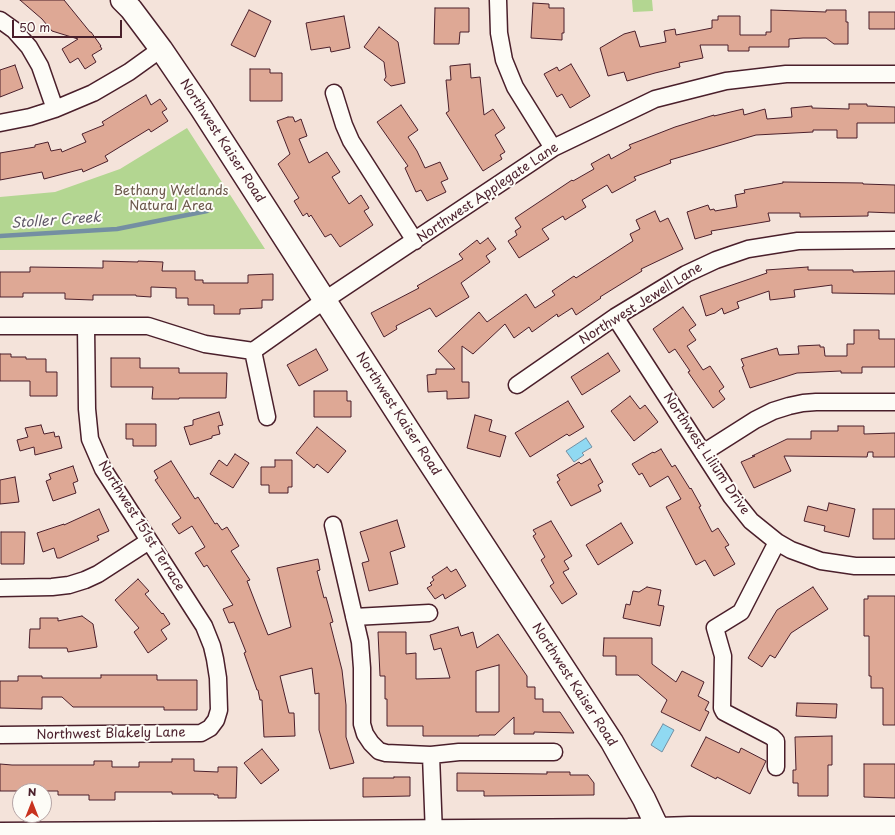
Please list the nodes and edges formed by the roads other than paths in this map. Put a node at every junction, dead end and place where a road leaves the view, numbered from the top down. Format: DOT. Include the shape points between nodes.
graph roads {
  1 [pos="122,0"];
  2 [pos="498,0"];
  3 [pos="0,20"];
  4 [pos="161,49"];
  5 [pos="895,74"];
  6 [pos="334,93"];
  7 [pos="55,109"];
  8 [pos="0,123"];
  9 [pos="553,148"];
  10 [pos="895,240"];
  11 [pos="415,241"];
  12 [pos="325,300"];
  13 [pos="615,317"];
  14 [pos="0,326"];
  15 [pos="86,326"];
  16 [pos="253,351"];
  17 [pos="517,385"];
  18 [pos="895,402"];
  19 [pos="267,417"];
  20 [pos="703,453"];
  21 [pos="333,525"];
  22 [pos="149,541"];
  23 [pos="777,542"];
  24 [pos="895,566"];
  25 [pos="0,588"];
  26 [pos="429,613"];
  27 [pos="354,617"];
  28 [pos="216,720"];
  29 [pos="0,735"];
  30 [pos="554,752"];
  31 [pos="431,755"];
  32 [pos="776,767"];
  33 [pos="895,828"];
  34 [pos="660,832"];
  35 [pos="434,833"];
  36 [pos="0,834"];
  1 -- 4 [label="main road, Northwest Kaiser Road"];
  2 -- 9 [label="street" via="499,33 504,60 515,86"];
  3 -- 7 [label="street" via="14,30 29,47 40,66"];
  4 -- 7 [label="street" via="93,93"];
  4 -- 12 [label="main road, Northwest Kaiser Road"];
  5 -- 9 [label="street, Northwest Applegate Lane" via="786,74 726,81 655,99"];
  6 -- 11 [label="street" via="351,141"];
  7 -- 8 [label="street"];
  9 -- 11 [label="street, Northwest Applegate Lane"];
  10 -- 13 [label="street, Northwest Jewell Lane" via="798,241 748,249 686,274"];
  11 -- 12 [label="street, Northwest Applegate Lane"];
  12 -- 16 [label="street, Northwest Applegate Lane"];
  12 -- 34 [label="main road, Northwest Kaiser Road" via="612,742"];
  13 -- 17 [label="street, Northwest Jewell Lane"];
  13 -- 20 [label="street, Northwest Lilium Drive"];
  14 -- 15 [label="street"];
  15 -- 16 [label="street" via="148,326 205,344"];
  15 -- 22 [label="street, Northwest 151st Terrace" via="90,439 102,468"];
  16 -- 19 [label="street"];
  18 -- 20 [label="street" via="816,402 789,406 755,420"];
  20 -- 23 [label="street, Northwest Lilium Drive" via="751,521"];
  21 -- 27 [label="street"];
  22 -- 25 [label="street" via="98,574 69,585"];
  22 -- 28 [label="street, Northwest 151st Terrace" via="204,626 212,646 218,678 219,710"];
  23 -- 24 [label="street, Northwest Lilium Drive" via="821,561 855,566"];
  23 -- 32 [label="street" via="741,612 716,628 723,656 722,708 724,712 776,740"];
  26 -- 27 [label="street"];
  27 -- 31 [label="street" via="360,642 364,734 380,751 386,753"];
  28 -- 29 [label="street, Northwest Blakely Lane" via="210,728 201,733"];
  30 -- 31 [label="street" via="459,752"];
  31 -- 35 [label="street"];
  33 -- 34 [label="main road" via="690,828"];
  34 -- 35 [label="main road"];
  35 -- 36 [label="main road"];
}
